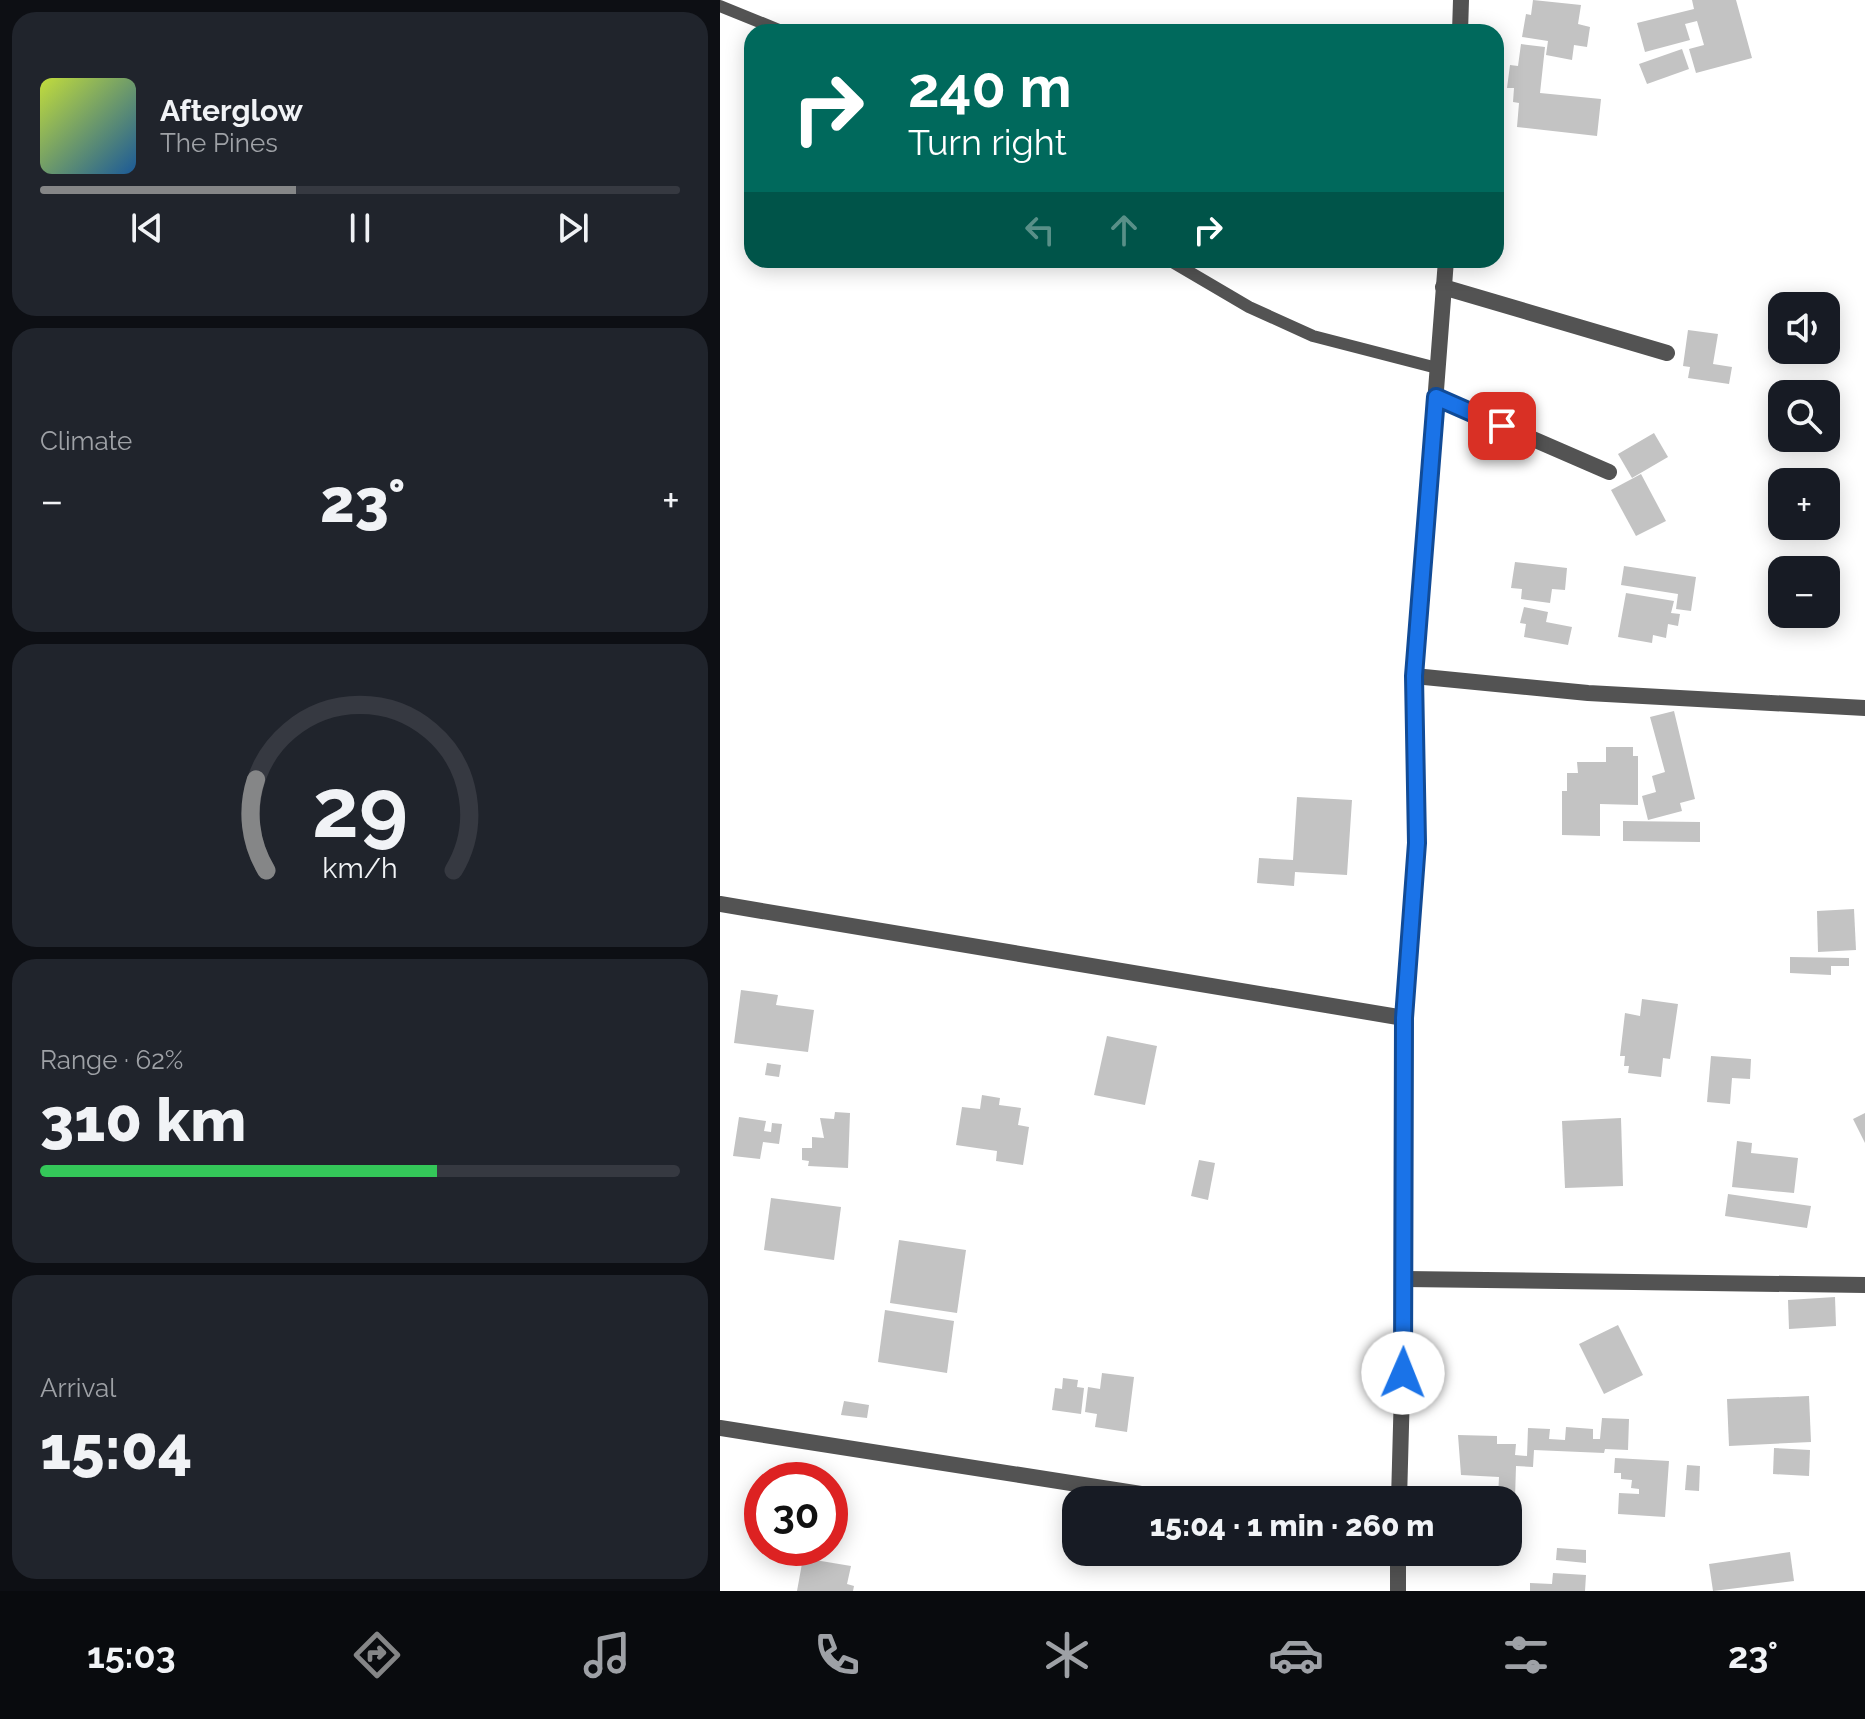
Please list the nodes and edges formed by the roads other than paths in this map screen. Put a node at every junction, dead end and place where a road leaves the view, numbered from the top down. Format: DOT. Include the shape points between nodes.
graph roads {
  1 [pos="1461,0"];
  2 [pos="720,6"];
  3 [pos="764,24"];
  4 [pos="1460,24"];
  5 [pos="1183,268"];
  6 [pos="1445,268"];
  7 [pos="1443,287"];
  8 [pos="1667,353"];
  9 [pos="1437,368"];
  10 [pos="1436,397"];
  11 [pos="1609,472"];
  12 [pos="1414,676"];
  13 [pos="1865,708"];
  14 [pos="720,904"];
  15 [pos="1404,1018"];
  16 [pos="1405,1279"];
  17 [pos="1865,1285"];
  18 [pos="720,1428"];
  19 [pos="1090,1486"];
  20 [pos="1399,1486"];
  21 [pos="1398,1566"];
  22 [pos="1398,1591"];
  1 -- 4 [label="street"];
  2 -- 3 [label="lane"];
  5 -- 9 [label="lane" via="1313,336"];
  6 -- 7 [label="street"];
  7 -- 8 [label="street"];
  7 -- 9 [label="street"];
  9 -- 10 [label="street"];
  10 -- 11 [label="street"];
  10 -- 12 [label="street"];
  12 -- 13 [label="street" via="1588,693"];
  12 -- 15 [label="street" via="1417,843"];
  14 -- 15 [label="street"];
  15 -- 16 [label="street"];
  16 -- 17 [label="street"];
  16 -- 20 [label="street"];
  18 -- 19 [label="street"];
  21 -- 22 [label="street"];
}
